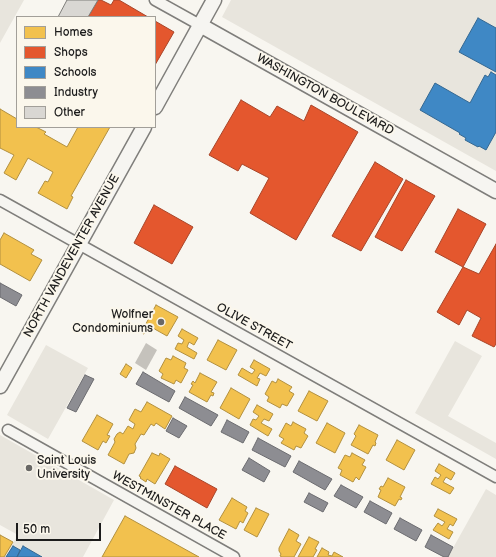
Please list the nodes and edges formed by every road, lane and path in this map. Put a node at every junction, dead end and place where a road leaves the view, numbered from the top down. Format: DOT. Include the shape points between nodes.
graph roads {
  1 [pos="155,0"];
  2 [pos="214,0"];
  3 [pos="200,25"];
  4 [pos="156,105"];
  5 [pos="143,128"];
  6 [pos="496,191"];
  7 [pos="0,200"];
  8 [pos="79,244"];
  9 [pos="0,386"];
  10 [pos="8,430"];
  11 [pos="496,477"];
  12 [pos="234,557"];
  1 -- 3 [label="street, WASHINGTON BOULEVARD"];
  2 -- 3 [label="main road"];
  3 -- 4 [label="main road"];
  3 -- 6 [label="main road, WASHINGTON BOULEVARD"];
  5 -- 8 [label="main road, NORTH VANDEVENTER AVENUE"];
  7 -- 8 [label="street, OLIVE STREET"];
  8 -- 9 [label="main road, NORTH VANDEVENTER AVENUE"];
  8 -- 11 [label="street, OLIVE STREET"];
  10 -- 12 [label="street, WESTMINSTER PLACE"];
}
